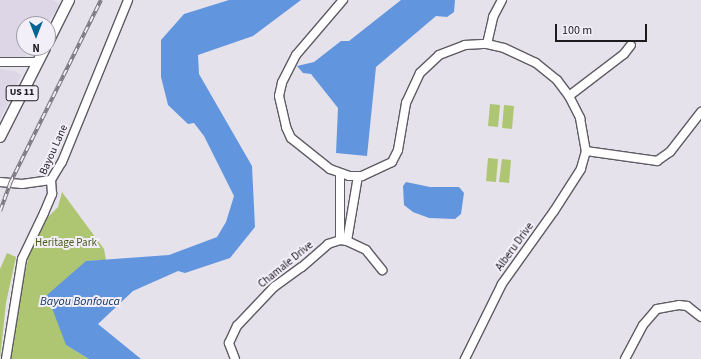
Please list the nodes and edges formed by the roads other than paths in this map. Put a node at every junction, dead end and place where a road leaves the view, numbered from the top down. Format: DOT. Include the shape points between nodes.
graph roads {
  1 [pos="70,0"];
  2 [pos="128,0"];
  3 [pos="343,0"];
  4 [pos="502,0"];
  5 [pos="56,27"];
  6 [pos="487,44"];
  7 [pos="631,45"];
  8 [pos="41,56"];
  9 [pos="0,62"];
  10 [pos="38,62"];
  11 [pos="569,96"];
  12 [pos="701,112"];
  13 [pos="0,137"];
  14 [pos="586,150"];
  15 [pos="340,173"];
  16 [pos="354,176"];
  17 [pos="51,180"];
  18 [pos="0,182"];
  19 [pos="344,241"];
  20 [pos="382,270"];
  21 [pos="701,317"];
  22 [pos="6,359"];
  23 [pos="235,359"];
  24 [pos="465,359"];
  25 [pos="626,359"];
  1 -- 5 [label="main road"];
  2 -- 17 [label="street, Bayou Lane" via="62,162"];
  3 -- 15 [label="street" via="296,55 282,83 279,96 291,138 312,156"];
  4 -- 6 [label="street" via="493,17"];
  6 -- 11 [label="street" via="513,50 536,63 557,80"];
  6 -- 16 [label="street" via="455,47 430,62 420,73 407,99 395,158 373,173"];
  7 -- 11 [label="street" via="624,54"];
  8 -- 10 [label="main road, US 11"];
  9 -- 10 [label="street"];
  10 -- 13 [label="main road, US 11"];
  11 -- 14 [label="street" via="584,132"];
  12 -- 14 [label="street" via="670,152 657,161"];
  14 -- 24 [label="street, Alberu Drive" via="577,178 502,284"];
  15 -- 16 [label="street"];
  15 -- 19 [label="street"];
  16 -- 19 [label="street"];
  17 -- 18 [label="street" via="22,184"];
  17 -- 22 [label="street, Bayou Lane" via="52,194 22,259"];
  19 -- 20 [label="street" via="366,250"];
  19 -- 23 [label="street, Chamale Drive" via="328,244 255,305 232,334 229,343"];
  21 -- 25 [label="street" via="687,306 679,305 657,310 643,325"];
}
